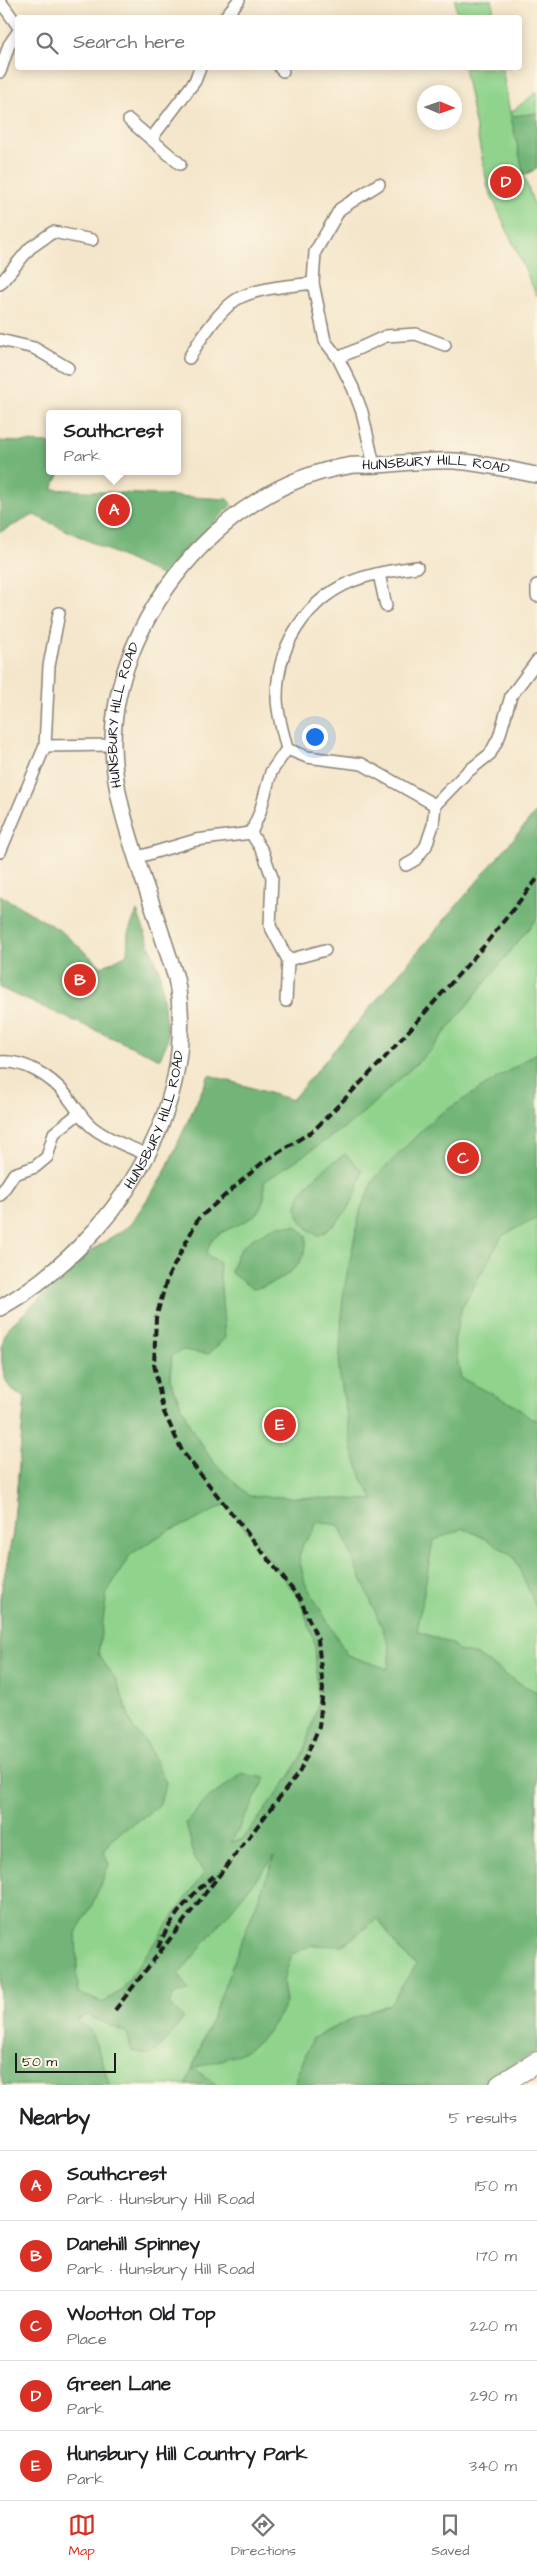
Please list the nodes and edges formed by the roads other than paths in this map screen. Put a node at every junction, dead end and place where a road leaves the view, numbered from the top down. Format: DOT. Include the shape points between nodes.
graph roads {
  1 [pos="239,0"];
  2 [pos="0,1"];
  3 [pos="227,15"];
  4 [pos="15,22"];
  5 [pos="15,36"];
  6 [pos="199,70"];
  7 [pos="0,72"];
  8 [pos="129,120"];
  9 [pos="151,139"];
  10 [pos="180,164"];
  11 [pos="379,184"];
  12 [pos="92,240"];
  13 [pos="313,283"];
  14 [pos="0,284"];
  15 [pos="0,340"];
  16 [pos="445,345"];
  17 [pos="189,358"];
  18 [pos="338,358"];
  19 [pos="68,368"];
  20 [pos="374,466"];
  21 [pos="537,475"];
  22 [pos="417,567"];
  23 [pos="379,574"];
  24 [pos="537,586"];
  25 [pos="537,596"];
  26 [pos="386,606"];
  27 [pos="59,613"];
  28 [pos="537,661"];
  29 [pos="113,745"];
  30 [pos="45,746"];
  31 [pos="287,749"];
  32 [pos="435,805"];
  33 [pos="251,833"];
  34 [pos="0,852"];
  35 [pos="135,858"];
  36 [pos="406,865"];
  37 [pos="325,950"];
  38 [pos="288,960"];
  39 [pos="286,1001"];
  40 [pos="0,1062"];
  41 [pos="78,1114"];
  42 [pos="148,1155"];
  43 [pos="0,1195"];
  44 [pos="0,1308"];
  45 [pos="537,2062"];
  46 [pos="500,2085"];
  1 -- 3 [label="street"];
  2 -- 4 [label="street"];
  5 -- 7 [label="street"];
  6 -- 9 [label="street"];
  8 -- 9 [label="street"];
  9 -- 10 [label="street"];
  11 -- 13 [label="street" via="340,209 315,252"];
  12 -- 14 [label="street" via="53,232 30,248"];
  13 -- 17 [label="street" via="270,289 240,298 205,331"];
  13 -- 18 [label="street" via="325,341"];
  15 -- 19 [label="street" via="34,348"];
  16 -- 18 [label="street" via="416,334 386,336"];
  18 -- 20 [label="street" via="362,412"];
  20 -- 21 [label="street, HUNSBURY HILL ROAD" via="414,461 457,462"];
  20 -- 29 [label="street, HUNSBURY HILL ROAD" via="349,466 282,488 222,526 198,549 162,594 141,631 117,704"];
  22 -- 23 [label="street"];
  23 -- 26 [label="street"];
  23 -- 31 [label="street" via="339,588 313,604 297,625 286,646 279,671 277,698"];
  24 -- 25 [label="street"];
  27 -- 30 [label="street" via="49,666"];
  28 -- 32 [label="street" via="511,696 490,754"];
  29 -- 30 [label="street"];
  29 -- 35 [label="street, HUNSBURY HILL ROAD" via="116,785"];
  30 -- 34 [label="street"];
  31 -- 32 [label="street" via="307,757 362,764"];
  31 -- 33 [label="street" via="271,772"];
  32 -- 36 [label="street" via="426,846 415,860"];
  33 -- 35 [label="street" via="196,840"];
  33 -- 38 [label="street" via="263,852 272,877 270,926"];
  35 -- 42 [label="street, HUNSBURY HILL ROAD" via="176,978 180,1024 175,1076 165,1116"];
  37 -- 38 [label="street"];
  38 -- 39 [label="street"];
  40 -- 41 [label="street" via="31,1068 52,1080"];
  41 -- 42 [label="street" via="98,1132"];
  41 -- 43 [label="street" via="54,1133 47,1157 35,1168 14,1174"];
  42 -- 44 [label="street, HUNSBURY HILL ROAD" via="91,1237 20,1296"];
  45 -- 46 [label="highway"];
}
